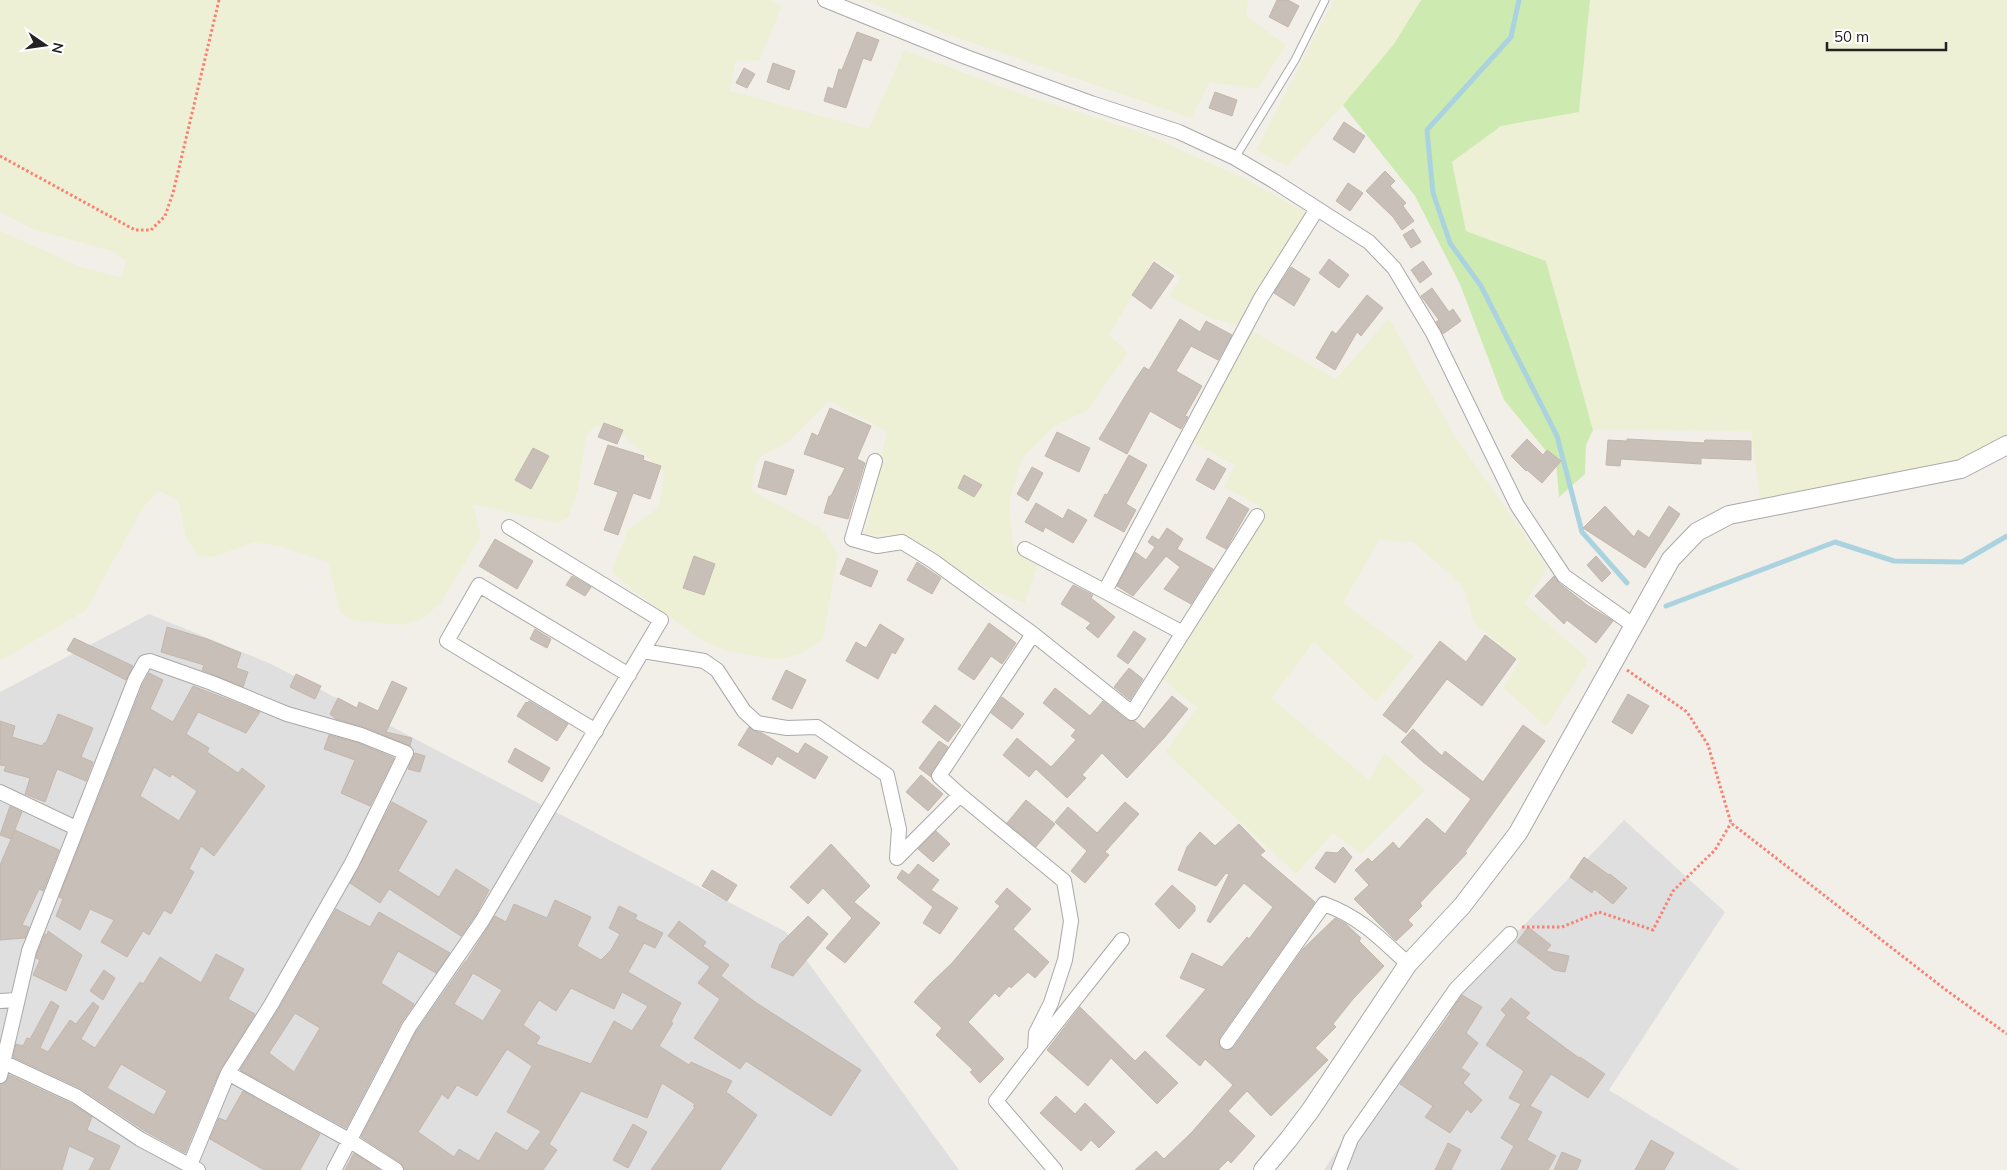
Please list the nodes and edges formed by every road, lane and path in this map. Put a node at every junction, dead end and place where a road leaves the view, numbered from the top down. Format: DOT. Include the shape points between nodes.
graph roads {
  1 [pos="220,0"];
  2 [pos="825,0"];
  3 [pos="1325,0"];
  4 [pos="0,156"];
  5 [pos="1235,158"];
  6 [pos="1317,209"];
  7 [pos="2007,446"];
  8 [pos="875,461"];
  9 [pos="1257,516"];
  10 [pos="509,527"];
  11 [pos="1025,549"];
  12 [pos="1104,591"];
  13 [pos="1633,625"];
  14 [pos="1183,633"];
  15 [pos="1033,634"];
  16 [pos="644,651"];
  17 [pos="1613,661"];
  18 [pos="629,675"];
  19 [pos="596,731"];
  20 [pos="0,792"];
  21 [pos="960,795"];
  22 [pos="1731,822"];
  23 [pos="76,828"];
  24 [pos="1510,934"];
  25 [pos="1122,940"];
  26 [pos="1408,964"];
  27 [pos="16,1000"];
  28 [pos="0,1001"];
  29 [pos="2007,1034"];
  30 [pos="1227,1042"];
  31 [pos="1035,1050"];
  32 [pos="3,1062"];
  33 [pos="228,1073"];
  34 [pos="0,1076"];
  35 [pos="349,1140"];
  36 [pos="194,1168"];
  37 [pos="334,1170"];
  38 [pos="396,1170"];
  39 [pos="1055,1170"];
  40 [pos="1263,1170"];
  41 [pos="1339,1170"];
  1 -- 4 [label="path" via="173,193 165,216 152,230 135,230"];
  2 -- 5 [label="street" via="966,57 1179,132"];
  3 -- 5 [label="lane" via="1295,60"];
  5 -- 6 [label="street"];
  6 -- 12 [label="street" via="1261,298"];
  6 -- 13 [label="street" via="1368,242 1394,268 1434,333 1522,513 1564,576"];
  7 -- 13 [label="street" via="1960,469 1729,515 1697,532 1671,559"];
  8 -- 15 [label="street" via="852,539 877,546 902,542"];
  9 -- 14 [label="street"];
  10 -- 16 [label="street" via="661,620"];
  11 -- 12 [label="street"];
  12 -- 14 [label="street"];
  13 -- 17 [label="street"];
  14 -- 15 [label="street" via="1132,713"];
  15 -- 21 [label="street" via="939,776"];
  16 -- 18 [label="street"];
  16 -- 21 [label="street" via="704,661 718,670 744,711 757,723 787,728 817,726 887,775 899,829 897,858"];
  17 -- 22 [label="path" via="1688,712 1708,744"];
  17 -- 26 [label="street" via="1518,832 1462,906"];
  18 -- 19 [label="street"];
  18 -- 19 [label="street" via="479,585 448,641"];
  19 -- 35 [label="street" via="482,921 409,1027"];
  20 -- 23 [label="street"];
  21 -- 31 [label="street" via="1064,881 1071,921 1065,960 1051,1003 1036,1033"];
  22 -- 24 [label="path" via="1715,850 1673,891 1653,930 1599,912 1562,927 1521,928"];
  22 -- 29 [label="path"];
  23 -- 27 [label="street" via="29,951"];
  23 -- 33 [label="street" via="145,662 150,661 287,714 361,735 406,753 352,863"];
  24 -- 41 [label="street" via="1456,989 1351,1139"];
  25 -- 31 [label="street"];
  26 -- 30 [label="street" via="1370,928 1344,911 1324,904"];
  26 -- 40 [label="street" via="1310,1111"];
  27 -- 28 [label="street"];
  27 -- 32 [label="street"];
  31 -- 39 [label="street" via="996,1101"];
  32 -- 34 [label="street"];
  32 -- 36 [label="street" via="76,1096 140,1139"];
  33 -- 35 [label="street"];
  33 -- 36 [label="street"];
  35 -- 37 [label="street"];
  35 -- 38 [label="street"];
}
